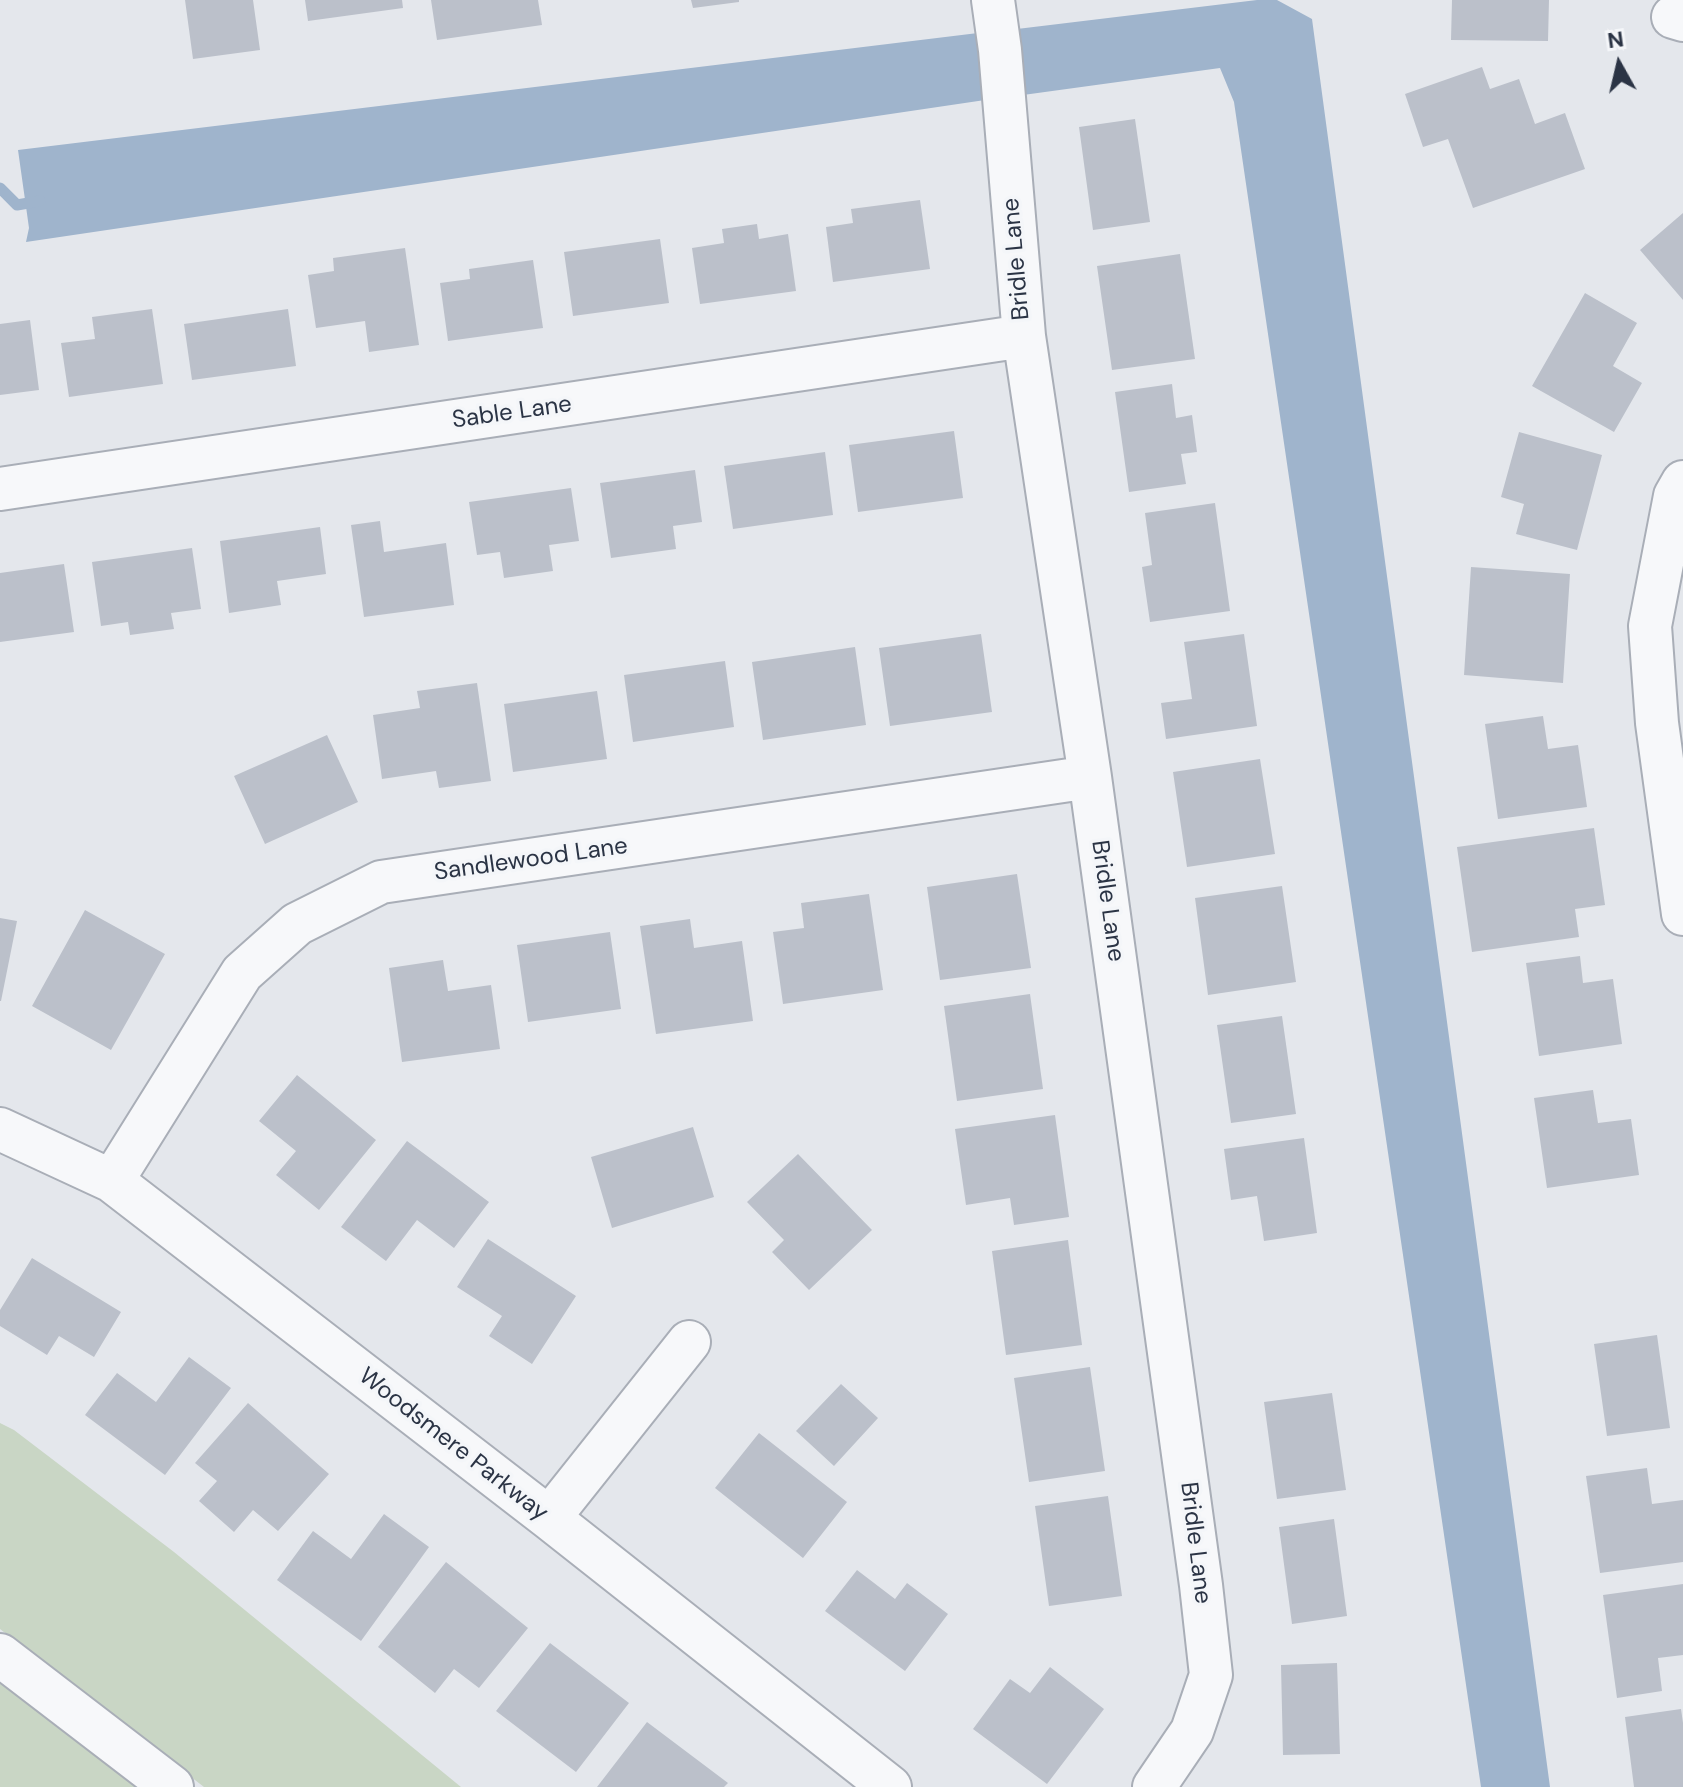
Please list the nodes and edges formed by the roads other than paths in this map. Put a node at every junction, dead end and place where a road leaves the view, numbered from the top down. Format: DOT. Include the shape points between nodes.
graph roads {
  1 [pos="993,0"];
  2 [pos="1024,336"];
  3 [pos="1683,482"];
  4 [pos="0,489"];
  5 [pos="1090,777"];
  6 [pos="1683,914"];
  7 [pos="0,1129"];
  8 [pos="112,1181"];
  9 [pos="689,1342"];
  10 [pos="549,1518"];
  11 [pos="0,1655"];
  12 [pos="172,1787"];
  13 [pos="890,1787"];
  14 [pos="1154,1787"];
  1 -- 2 [label="street, Bridle Lane"];
  2 -- 4 [label="street, Sable Lane"];
  2 -- 5 [label="street, Bridle Lane"];
  3 -- 6 [label="street" via="1675,496 1650,626 1657,723"];
  5 -- 8 [label="street, Sandlewood Lane" via="381,882 297,924 242,973"];
  5 -- 14 [label="street, Bridle Lane" via="1211,1675 1192,1731"];
  7 -- 8 [label="street, Woodsmere Parkway"];
  8 -- 10 [label="street, Woodsmere Parkway"];
  9 -- 10 [label="street"];
  10 -- 13 [label="street, Woodsmere Parkway"];
  11 -- 12 [label="street"];
}
